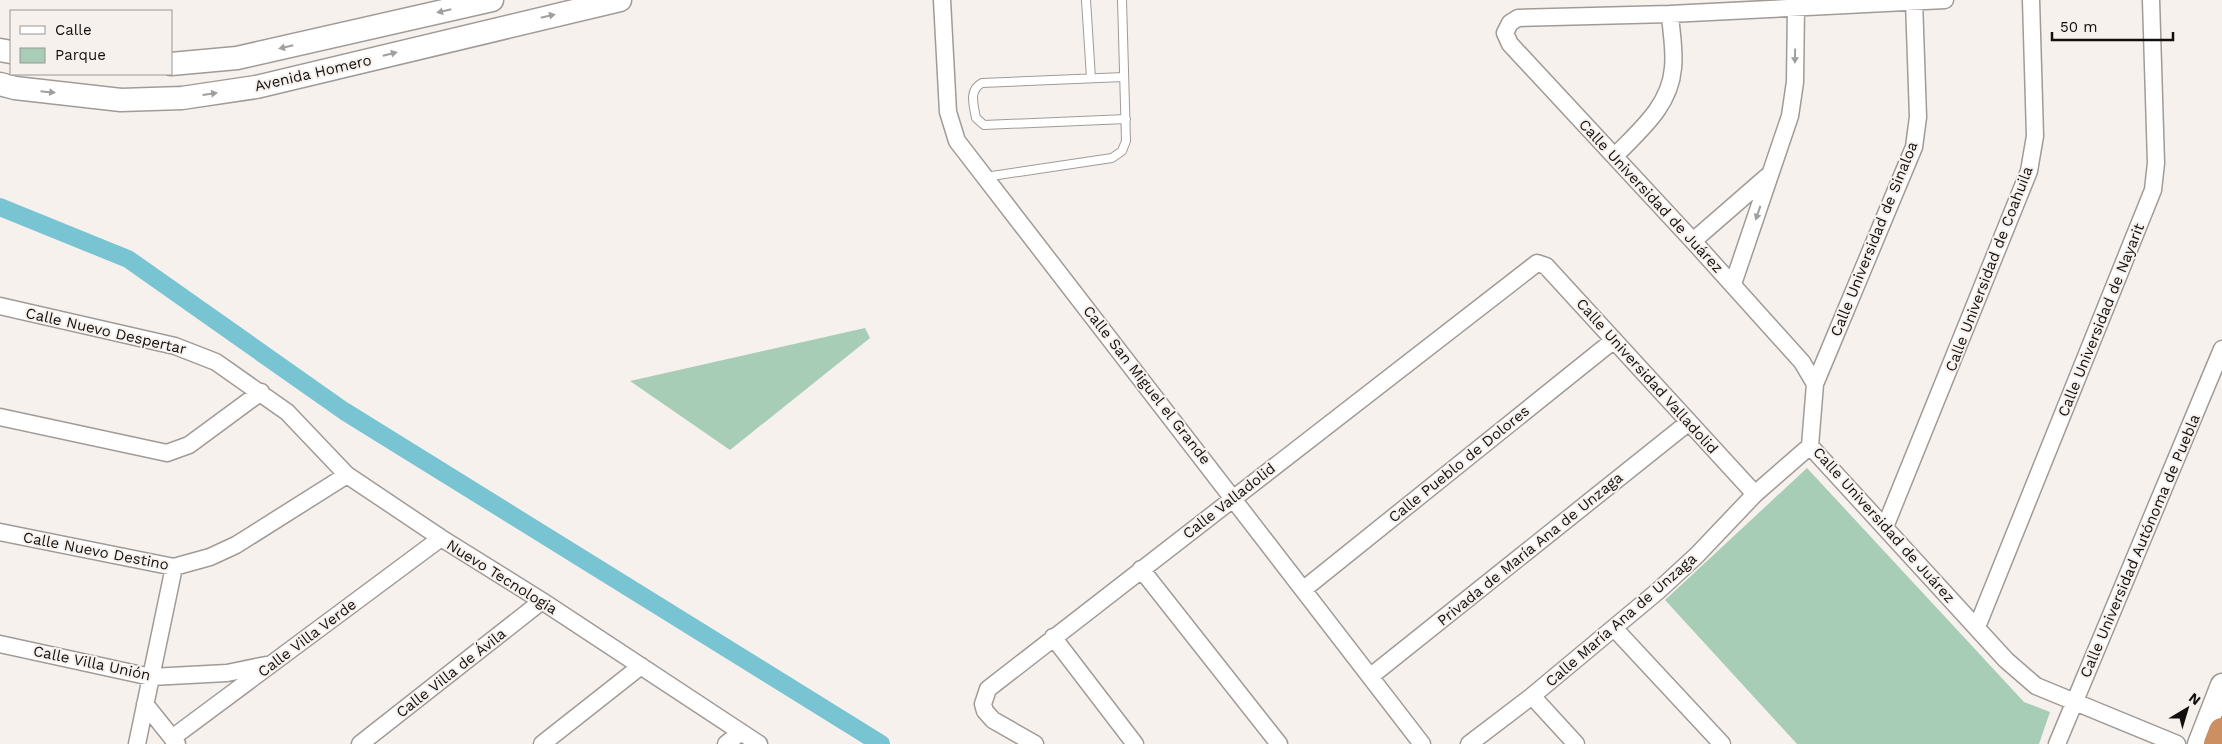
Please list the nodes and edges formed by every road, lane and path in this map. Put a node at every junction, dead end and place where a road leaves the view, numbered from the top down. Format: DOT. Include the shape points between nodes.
graph roads {
  1 [pos="492,0"];
  2 [pos="620,0"];
  3 [pos="942,0"];
  4 [pos="1086,0"];
  5 [pos="1122,0"];
  6 [pos="1945,0"];
  7 [pos="2031,0"];
  8 [pos="2151,0"];
  9 [pos="1914,1"];
  10 [pos="1796,7"];
  11 [pos="1670,14"];
  12 [pos="172,64"];
  13 [pos="1124,77"];
  14 [pos="1091,78"];
  15 [pos="0,84"];
  16 [pos="1126,119"];
  17 [pos="1615,156"];
  18 [pos="1772,172"];
  19 [pos="984,177"];
  20 [pos="1693,241"];
  21 [pos="1537,264"];
  22 [pos="1733,284"];
  23 [pos="0,306"];
  24 [pos="1614,340"];
  25 [pos="2222,349"];
  26 [pos="1814,384"];
  27 [pos="261,392"];
  28 [pos="0,417"];
  29 [pos="1689,422"];
  30 [pos="1810,446"];
  31 [pos="347,475"];
  32 [pos="1754,494"];
  33 [pos="1234,497"];
  34 [pos="1885,527"];
  35 [pos="0,532"];
  36 [pos="441,538"];
  37 [pos="174,567"];
  38 [pos="1141,569"];
  39 [pos="1304,588"];
  40 [pos="542,601"];
  41 [pos="1977,627"];
  42 [pos="1614,628"];
  43 [pos="1053,637"];
  44 [pos="0,644"];
  45 [pos="273,663"];
  46 [pos="641,666"];
  47 [pos="1371,676"];
  48 [pos="151,677"];
  49 [pos="2222,685"];
  50 [pos="1532,696"];
  51 [pos="2075,701"];
  52 [pos="145,704"];
  53 [pos="2222,731"];
  54 [pos="741,732"];
  55 [pos="175,741"];
  56 [pos="137,744"];
  57 [pos="360,744"];
  58 [pos="542,744"];
  59 [pos="726,744"];
  60 [pos="759,744"];
  61 [pos="1035,744"];
  62 [pos="1135,744"];
  63 [pos="1279,744"];
  64 [pos="1422,744"];
  65 [pos="1469,744"];
  66 [pos="1576,744"];
  67 [pos="1722,744"];
  68 [pos="2058,744"];
  69 [pos="2177,744"];
  70 [pos="2199,744"];
  71 [pos="2217,744"];
  1 -- 12 [label="main road, Avenida Homero, one-way" via="236,58"];
  15 -- 2 [label="main road, Avenida Homero, one-way" via="121,100 182,98 256,87"];
  3 -- 19 [label="street, Calle San Miguel el Grande" via="950,124 957,141"];
  4 -- 14 [label="lane"];
  5 -- 13 [label="lane"];
  6 -- 9 [label="street"];
  7 -- 34 [label="street, Calle Universidad de Coahuila" via="2035,136 2029,171"];
  8 -- 41 [label="street, Calle Universidad de Nayarit" via="2156,163 2153,190"];
  9 -- 10 [label="street"];
  9 -- 26 [label="street, Calle Universidad de Sinaloa" via="1918,116 1914,147"];
  10 -- 11 [label="street"];
  10 -- 18 [label="street, one-way" via="1793,102"];
  11 -- 17 [label="street" via="1674,66 1667,94 1652,118"];
  11 -- 17 [label="street, Calle Universidad de Juárez" via="1518,18 1507,27 1506,38 1510,44"];
  13 -- 14 [label="lane"];
  13 -- 16 [label="lane"];
  14 -- 16 [label="lane" via="982,83 977,85 973,94 976,118 984,125"];
  16 -- 19 [label="lane" via="1124,147 1112,158"];
  17 -- 20 [label="street, Calle Universidad de Juárez"];
  18 -- 20 [label="street"];
  18 -- 22 [label="street, one-way"];
  19 -- 33 [label="street, Calle San Miguel el Grande"];
  20 -- 22 [label="street, Calle Universidad de Juárez"];
  21 -- 24 [label="street, Calle Universidad Valladolid" via="1546,266"];
  21 -- 33 [label="street, Calle Valladolid"];
  22 -- 26 [label="street, Calle Universidad de Juárez" via="1795,354"];
  23 -- 27 [label="street, Calle Nuevo Despertar" via="191,351 216,362"];
  24 -- 29 [label="street, Calle Universidad Valladolid"];
  24 -- 39 [label="street, Calle Pueblo de Dolores"];
  25 -- 51 [label="street, Calle Universidad Autónoma de Puebla"];
  26 -- 30 [label="street, Calle Universidad de Juárez"];
  27 -- 28 [label="street" via="189,445 167,453"];
  27 -- 31 [label="street, Nuevo Tecnologia" via="287,412"];
  29 -- 32 [label="street, Calle Universidad Valladolid"];
  29 -- 47 [label="street, Privada de María Ana de Unzaga"];
  30 -- 32 [label="street, Calle María Ana de Unzaga"];
  30 -- 34 [label="street, Calle Universidad de Juárez"];
  31 -- 36 [label="street, Nuevo Tecnologia"];
  31 -- 37 [label="street, Calle Nuevo Destino" via="236,545 210,557"];
  32 -- 42 [label="street, Calle María Ana de Unzaga" via="1697,555"];
  33 -- 38 [label="street, Calle Valladolid"];
  33 -- 39 [label="street, Calle San Miguel el Grande"];
  34 -- 41 [label="street, Calle Universidad de Juárez"];
  35 -- 37 [label="street, Calle Nuevo Destino"];
  36 -- 40 [label="street, Nuevo Tecnologia"];
  36 -- 45 [label="street, Calle Villa Verde"];
  37 -- 48 [label="street"];
  38 -- 43 [label="street, Calle Valladolid"];
  38 -- 63 [label="street"];
  39 -- 47 [label="street, Calle San Miguel el Grande"];
  40 -- 46 [label="street, Nuevo Tecnologia"];
  40 -- 57 [label="street, Calle Villa de Ávila"];
  41 -- 51 [label="street, Calle Universidad de Juárez" via="2025,678 2036,686"];
  42 -- 50 [label="street, Calle María Ana de Unzaga"];
  42 -- 67 [label="street"];
  43 -- 61 [label="street, Calle Valladolid" via="988,689 984,698 985,711 989,716"];
  43 -- 62 [label="street"];
  44 -- 48 [label="street, Calle Villa Unión"];
  45 -- 48 [label="street, Calle Villa Unión" via="227,673"];
  45 -- 55 [label="street, Calle Villa Verde"];
  46 -- 54 [label="street, Nuevo Tecnologia"];
  46 -- 58 [label="street"];
  47 -- 64 [label="street, Calle San Miguel el Grande"];
  48 -- 52 [label="street"];
  49 -- 70 [label="main road"];
  50 -- 65 [label="street, Calle María Ana de Unzaga"];
  50 -- 66 [label="street"];
  51 -- 68 [label="street, Calle Universidad Autónoma de Puebla"];
  51 -- 69 [label="street, Calle Universidad de Juárez"];
  52 -- 55 [label="street"];
  52 -- 56 [label="street"];
  53 -- 71 [label="highway"];
  54 -- 59 [label="street"];
  54 -- 60 [label="street, Nuevo Tecnologia"];
}
